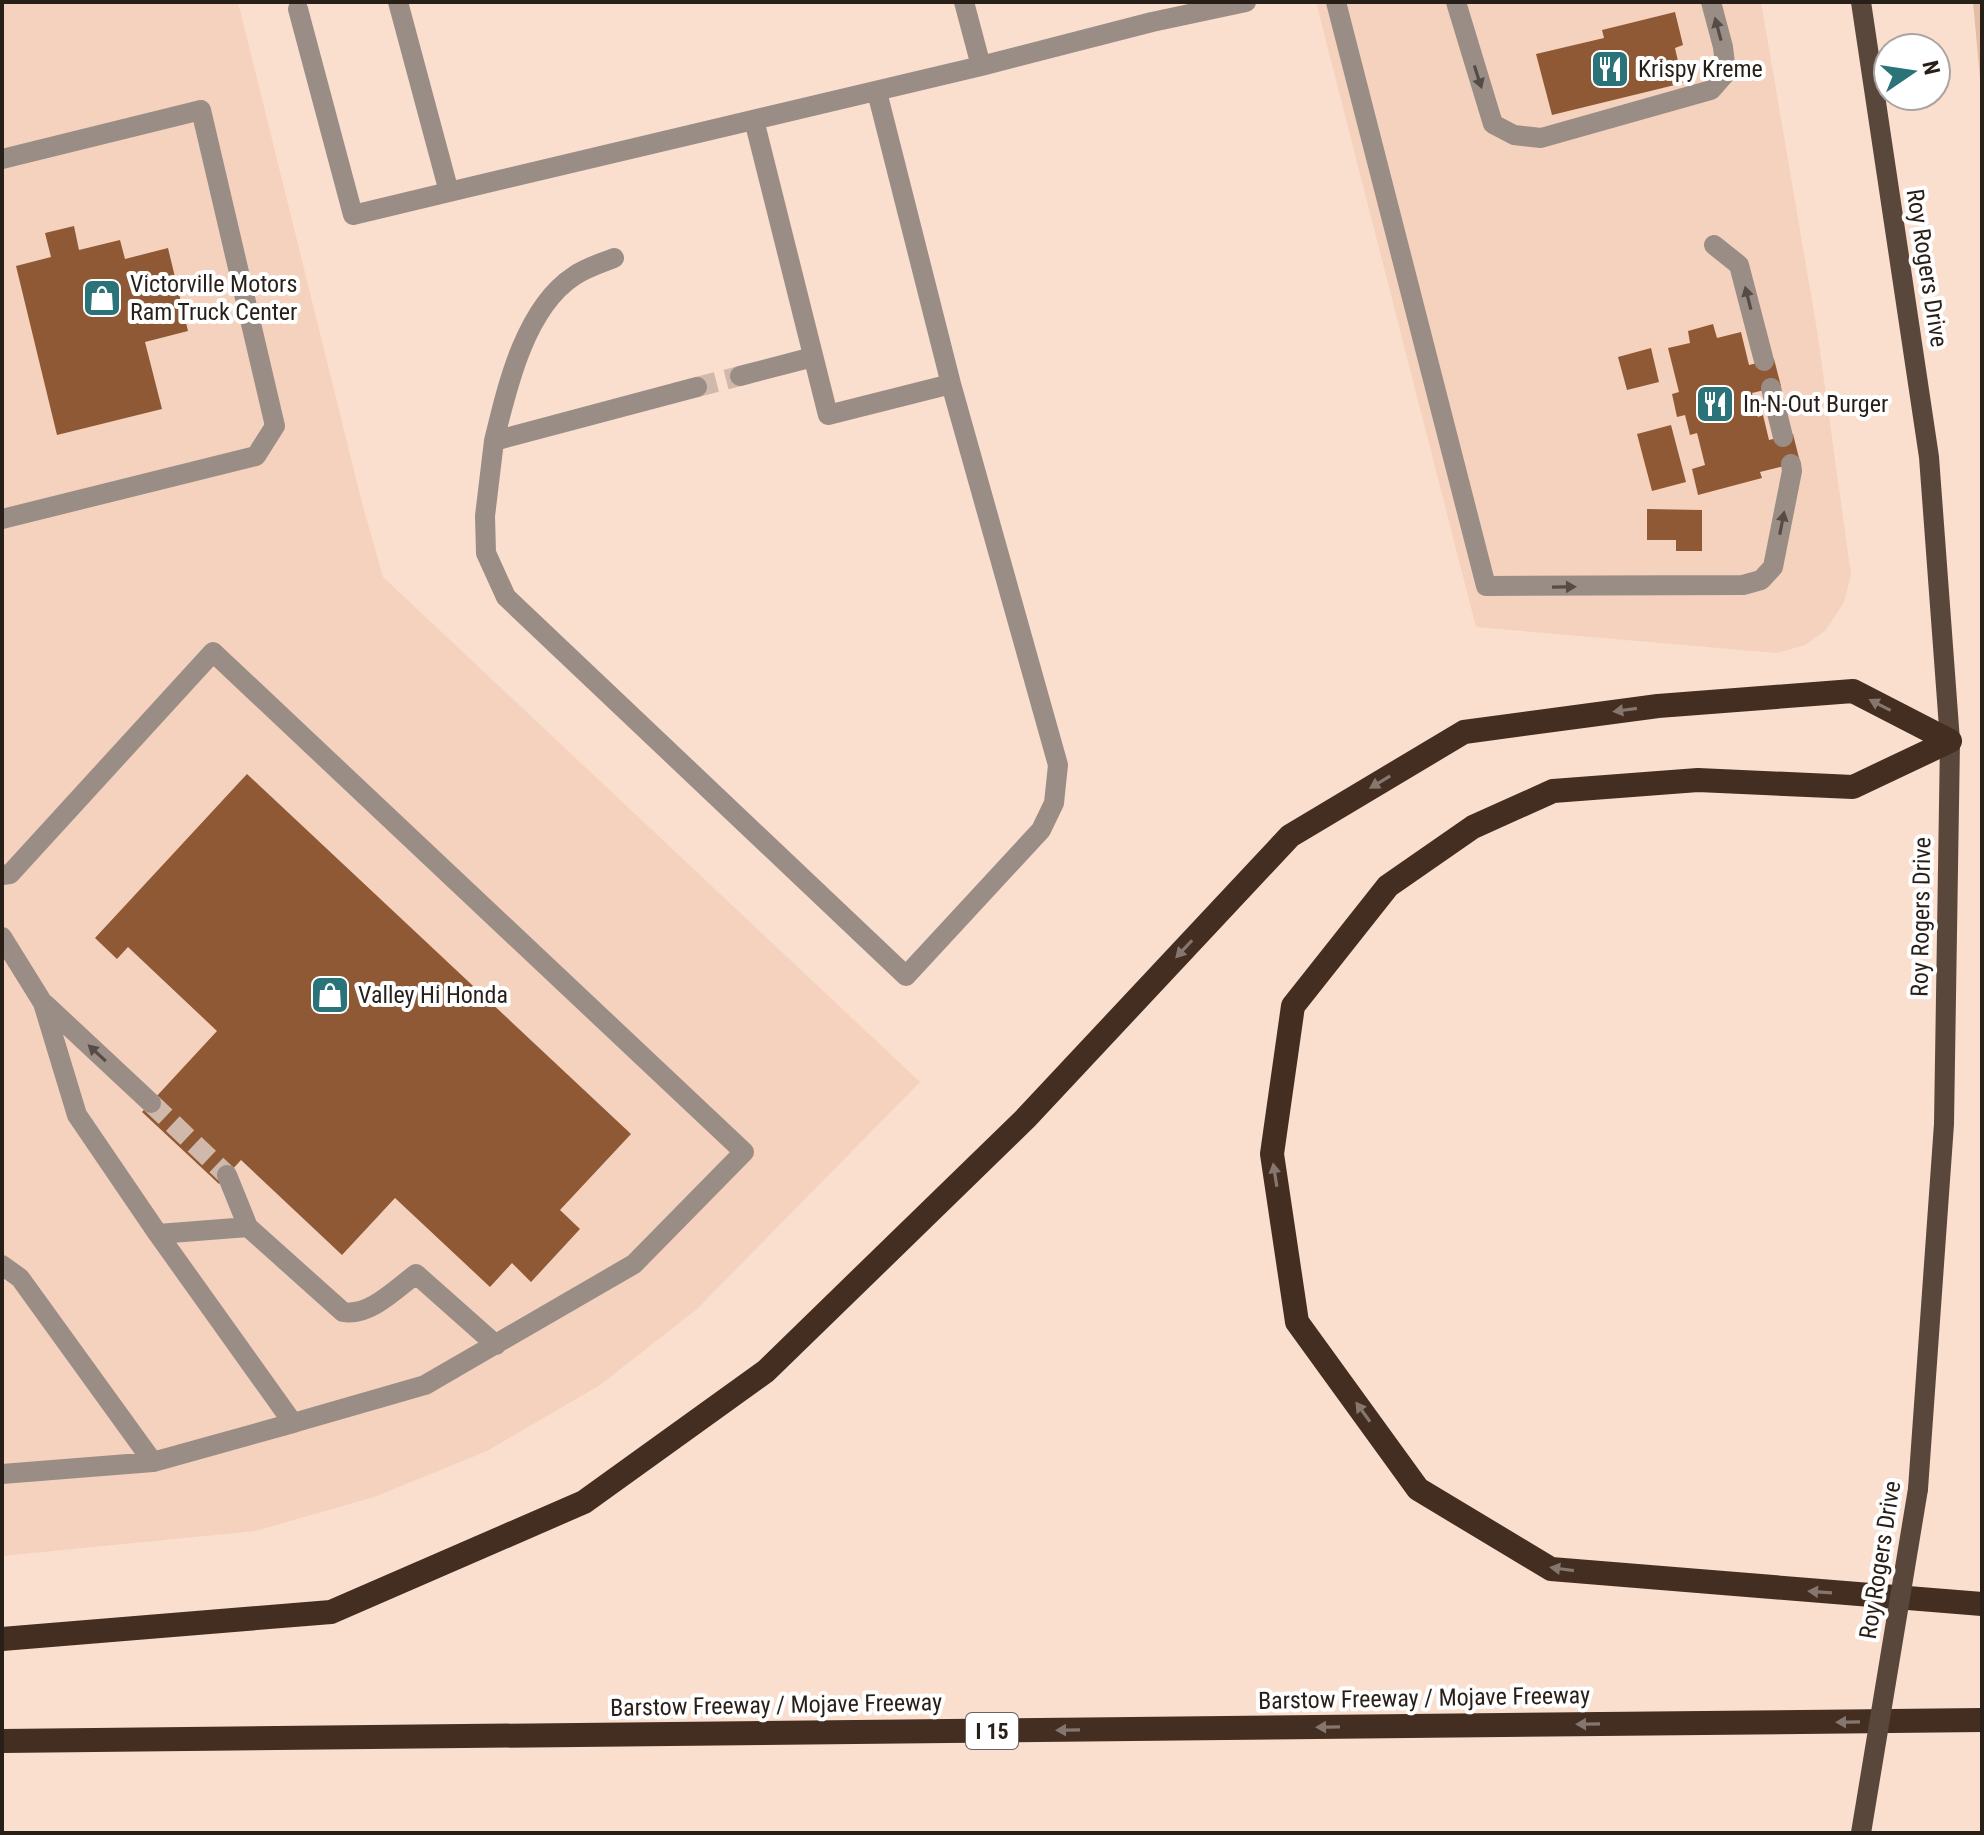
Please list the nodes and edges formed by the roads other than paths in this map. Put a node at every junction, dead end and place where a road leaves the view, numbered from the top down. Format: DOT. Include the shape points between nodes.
graph roads {
  1 [pos="398,2"];
  2 [pos="964,2"];
  3 [pos="1246,2"];
  4 [pos="1336,2"];
  5 [pos="1456,2"];
  6 [pos="1711,2"];
  7 [pos="1861,2"];
  8 [pos="298,9"];
  9 [pos="981,66"];
  10 [pos="877,92"];
  11 [pos="754,120"];
  12 [pos="2,159"];
  13 [pos="449,192"];
  14 [pos="1714,245"];
  15 [pos="614,258"];
  16 [pos="813,357"];
  17 [pos="1764,361"];
  18 [pos="740,376"];
  19 [pos="951,384"];
  20 [pos="697,387"];
  21 [pos="1771,388"];
  22 [pos="1783,437"];
  23 [pos="494,441"];
  24 [pos="1791,464"];
  25 [pos="2,519"];
  26 [pos="1950,741"];
  27 [pos="2,875"];
  28 [pos="2,937"];
  29 [pos="43,1003"];
  30 [pos="151,1103"];
  31 [pos="227,1175"];
  32 [pos="248,1227"];
  33 [pos="158,1234"];
  34 [pos="2,1265"];
  35 [pos="496,1345"];
  36 [pos="293,1423"];
  37 [pos="153,1462"];
  38 [pos="2,1474"];
  39 [pos="1982,1604"];
  40 [pos="2,1639"];
  41 [pos="1982,1720"];
  42 [pos="2,1741"];
  43 [pos="1861,1833"];
  1 -- 13 [label="lane"];
  2 -- 9 [label="lane"];
  3 -- 9 [label="lane"];
  4 -- 24 [label="lane, one-way" via="1486,586 1743,585 1761,580 1773,567"];
  5 -- 6 [label="lane, one-way" via="1493,124 1514,135 1541,138 1711,90 1726,73"];
  7 -- 26 [label="main road, Roy Rogers Drive" via="1929,457"];
  8 -- 13 [label="lane" via="353,215"];
  9 -- 10 [label="lane"];
  10 -- 11 [label="lane"];
  10 -- 19 [label="lane"];
  11 -- 13 [label="lane"];
  11 -- 16 [label="lane"];
  12 -- 25 [label="lane" via="201,110 275,426 256,456"];
  17 -- 14 [label="lane, one-way" via="1739,265"];
  15 -- 23 [label="lane" via="574,275 550,296 510,376"];
  16 -- 18 [label="lane"];
  16 -- 19 [label="lane" via="828,415"];
  19 -- 23 [label="lane" via="1058,765 1054,803 1041,830 906,976 506,597 486,553"];
  20 -- 23 [label="lane"];
  21 -- 22 [label="lane"];
  39 -- 26 [label="highway, one-way" via="1551,1569 1418,1489 1297,1322 1272,1154 1293,1006 1388,886 1473,827 1553,791 1698,780 1853,787"];
  26 -- 40 [label="highway, one-way" via="1853,691 1658,706 1464,732 1290,836 1025,1119 766,1371 584,1502 331,1612"];
  26 -- 43 [label="main road, Roy Rogers Drive, bridge" via="1944,1124 1918,1489"];
  27 -- 35 [label="lane" via="10,874 213,652 744,1152 634,1264"];
  28 -- 29 [label="lane"];
  30 -- 29 [label="lane, one-way"];
  29 -- 33 [label="lane" via="77,1115"];
  31 -- 32 [label="lane"];
  32 -- 33 [label="lane"];
  32 -- 35 [label="lane" via="343,1312 365,1310 416,1274"];
  33 -- 36 [label="lane"];
  34 -- 37 [label="lane" via="20,1278"];
  35 -- 36 [label="lane" via="425,1385"];
  36 -- 37 [label="lane"];
  37 -- 38 [label="lane"];
  41 -- 42 [label="highway, Barstow Freeway / Mojave Freeway / I 15, one-way"];
}
